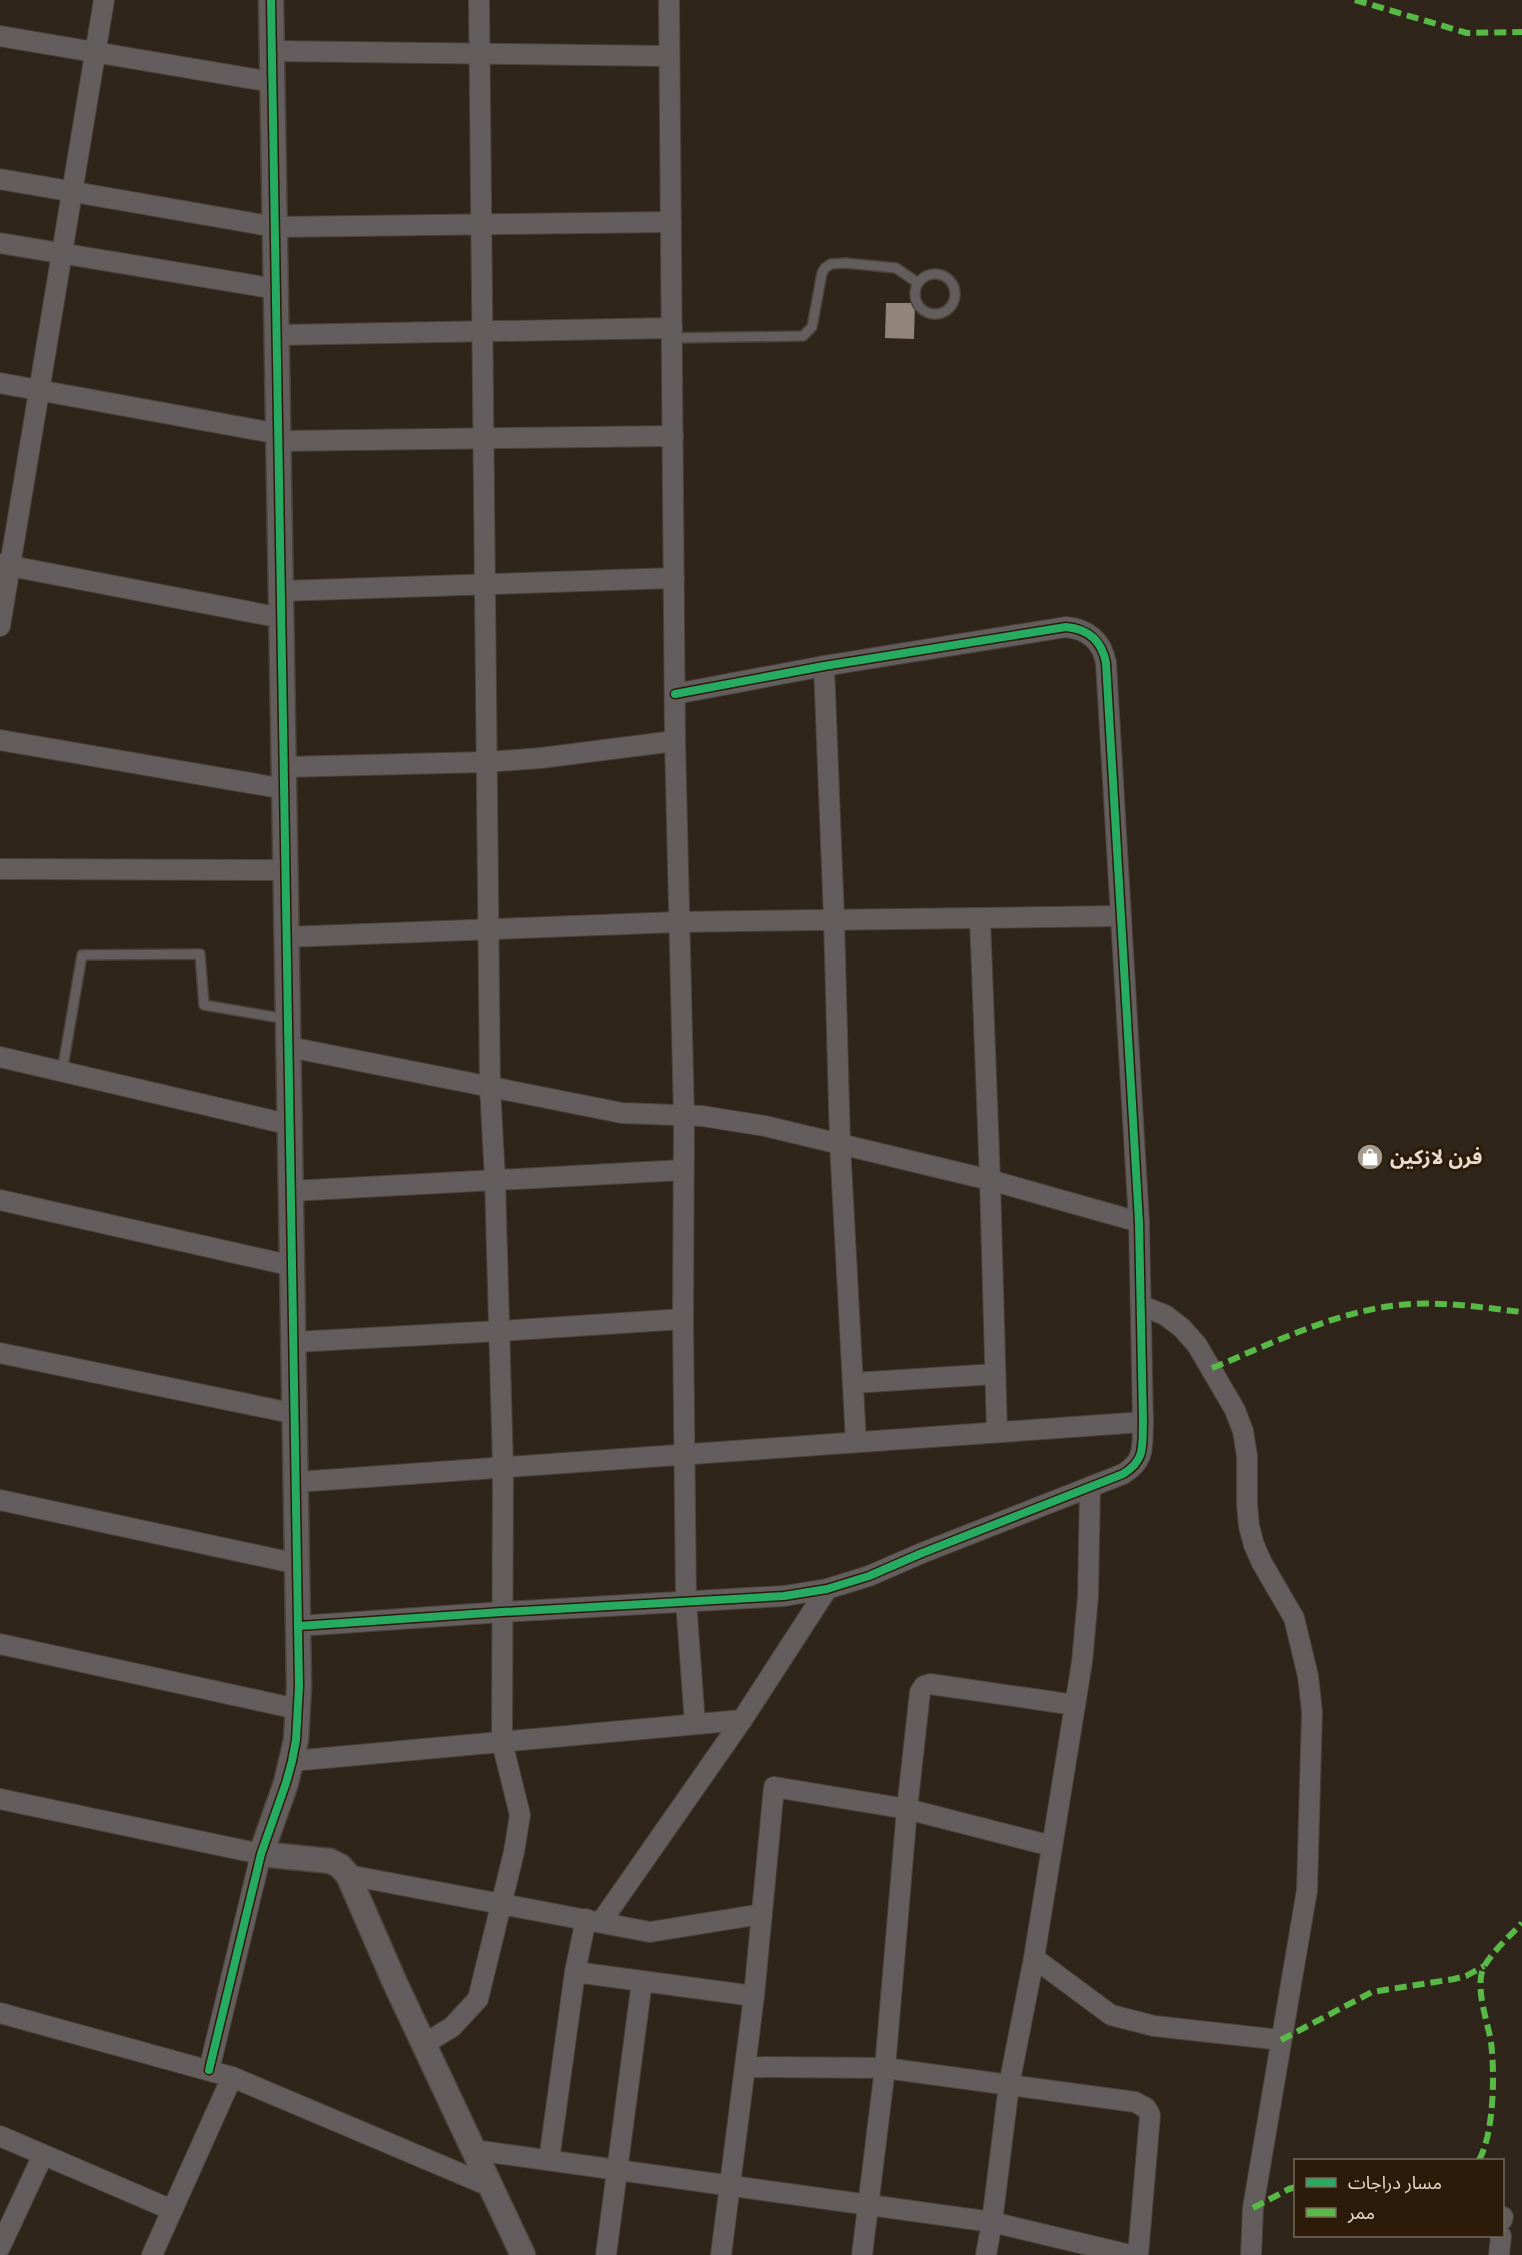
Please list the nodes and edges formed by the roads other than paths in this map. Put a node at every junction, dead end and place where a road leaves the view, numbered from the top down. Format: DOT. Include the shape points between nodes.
graph roads {
  1 [pos="104,0"];
  2 [pos="271,0"];
  3 [pos="479,0"];
  4 [pos="669,0"];
  5 [pos="0,36"];
  6 [pos="272,51"];
  7 [pos="96,53"];
  8 [pos="480,53"];
  9 [pos="669,56"];
  10 [pos="272,82"];
  11 [pos="0,178"];
  12 [pos="73,190"];
  13 [pos="671,222"];
  14 [pos="481,224"];
  15 [pos="275,227"];
  16 [pos="0,243"];
  17 [pos="62,254"];
  18 [pos="918,283"];
  19 [pos="276,289"];
  20 [pos="482,332"];
  21 [pos="672,333"];
  22 [pos="277,335"];
  23 [pos="0,383"];
  24 [pos="39,390"];
  25 [pos="673,436"];
  26 [pos="279,437"];
  27 [pos="483,439"];
  28 [pos="5,565"];
  29 [pos="674,578"];
  30 [pos="485,584"];
  31 [pos="281,591"];
  32 [pos="282,618"];
  33 [pos="0,626"];
  34 [pos="825,666"];
  35 [pos="675,694"];
  36 [pos="0,740"];
  37 [pos="675,741"];
  38 [pos="486,762"];
  39 [pos="284,778"];
  40 [pos="0,869"];
  41 [pos="286,870"];
  42 [pos="1120,916"];
  43 [pos="980,918"];
  44 [pos="834,919"];
  45 [pos="679,922"];
  46 [pos="487,929"];
  47 [pos="287,937"];
  48 [pos="289,1019"];
  49 [pos="289,1047"];
  50 [pos="0,1057"];
  51 [pos="62,1072"];
  52 [pos="490,1087"];
  53 [pos="684,1117"];
  54 [pos="291,1125"];
  55 [pos="840,1144"];
  56 [pos="683,1170"];
  57 [pos="495,1180"];
  58 [pos="990,1180"];
  59 [pos="292,1191"];
  60 [pos="0,1200"];
  61 [pos="1139,1222"];
  62 [pos="293,1266"];
  63 [pos="1142,1306"];
  64 [pos="683,1318"];
  65 [pos="500,1331"];
  66 [pos="294,1342"];
  67 [pos="0,1353"];
  68 [pos="995,1374"];
  69 [pos="853,1383"];
  70 [pos="296,1413"];
  71 [pos="1143,1422"];
  72 [pos="997,1432"];
  73 [pos="856,1442"];
  74 [pos="683,1454"];
  75 [pos="503,1467"];
  76 [pos="297,1482"];
  77 [pos="1090,1487"];
  78 [pos="0,1500"];
  79 [pos="298,1564"];
  80 [pos="827,1589"];
  81 [pos="686,1601"];
  82 [pos="502,1611"];
  83 [pos="299,1626"];
  84 [pos="0,1644"];
  85 [pos="1075,1705"];
  86 [pos="297,1709"];
  87 [pos="742,1720"];
  88 [pos="695,1724"];
  89 [pos="502,1742"];
  90 [pos="291,1761"];
  91 [pos="0,1799"];
  92 [pos="907,1809"];
  93 [pos="1052,1846"];
  94 [pos="261,1854"];
  95 [pos="348,1875"];
  96 [pos="500,1902"];
  97 [pos="762,1914"];
  98 [pos="593,1921"];
  99 [pos="1034,1958"];
  100 [pos="575,1972"];
  101 [pos="642,1981"];
  102 [pos="754,1996"];
  103 [pos="0,2013"];
  104 [pos="1281,2040"];
  105 [pos="424,2044"];
  106 [pos="745,2067"];
  107 [pos="885,2068"];
  108 [pos="209,2070"];
  109 [pos="232,2077"];
  110 [pos="1009,2085"];
  111 [pos="0,2136"];
  112 [pos="474,2150"];
  113 [pos="44,2155"];
  114 [pos="549,2160"];
  115 [pos="619,2170"];
  116 [pos="730,2185"];
  117 [pos="492,2187"];
  118 [pos="869,2205"];
  119 [pos="172,2210"];
  120 [pos="992,2222"];
  121 [pos="1501,2237"];
  122 [pos="0,2247"];
  123 [pos="152,2255"];
  124 [pos="523,2255"];
  125 [pos="606,2255"];
  126 [pos="721,2255"];
  127 [pos="862,2255"];
  128 [pos="986,2255"];
  129 [pos="1130,2255"];
  130 [pos="1138,2255"];
  131 [pos="1251,2255"];
  132 [pos="1499,2255"];
  1 -- 7 [label="street"];
  2 -- 6 [label="street"];
  3 -- 8 [label="street"];
  4 -- 9 [label="street"];
  5 -- 7 [label="street"];
  6 -- 8 [label="street"];
  6 -- 10 [label="street"];
  7 -- 10 [label="street"];
  7 -- 12 [label="street"];
  8 -- 9 [label="street"];
  8 -- 14 [label="street"];
  9 -- 13 [label="street"];
  10 -- 15 [label="street"];
  11 -- 12 [label="street"];
  12 -- 15 [label="street"];
  12 -- 17 [label="street"];
  13 -- 14 [label="street"];
  13 -- 21 [label="street"];
  14 -- 15 [label="street"];
  14 -- 20 [label="street"];
  15 -- 19 [label="street"];
  16 -- 17 [label="street"];
  17 -- 19 [label="street"];
  17 -- 24 [label="street"];
  18 -- 18 [label="lane" via="915,297 923,311 938,314 951,306 954,291 946,278 931,274"];
  18 -- 21 [label="lane" via="896,268 839,262 822,273 812,327 803,336"];
  19 -- 22 [label="street"];
  20 -- 21 [label="street"];
  20 -- 22 [label="street"];
  20 -- 27 [label="street"];
  21 -- 25 [label="street"];
  22 -- 26 [label="street"];
  23 -- 24 [label="street"];
  24 -- 26 [label="street"];
  24 -- 28 [label="street"];
  25 -- 27 [label="street"];
  25 -- 29 [label="street"];
  26 -- 27 [label="street"];
  26 -- 31 [label="street"];
  27 -- 30 [label="street"];
  28 -- 32 [label="street"];
  28 -- 33 [label="street"];
  29 -- 30 [label="street"];
  29 -- 35 [label="street"];
  30 -- 31 [label="street"];
  30 -- 38 [label="street"];
  31 -- 32 [label="street"];
  32 -- 39 [label="street"];
  34 -- 35 [label="street"];
  34 -- 42 [label="street" via="1066,627 1093,637 1106,663"];
  34 -- 44 [label="street"];
  35 -- 37 [label="street"];
  36 -- 39 [label="street"];
  37 -- 38 [label="street"];
  37 -- 45 [label="street"];
  38 -- 39 [label="street"];
  38 -- 46 [label="street"];
  39 -- 41 [label="street"];
  40 -- 41 [label="street"];
  41 -- 47 [label="street"];
  42 -- 43 [label="street"];
  42 -- 61 [label="street"];
  43 -- 44 [label="street"];
  43 -- 58 [label="street"];
  44 -- 45 [label="street"];
  44 -- 55 [label="street"];
  45 -- 46 [label="street"];
  45 -- 53 [label="street"];
  46 -- 47 [label="street"];
  46 -- 52 [label="street"];
  47 -- 48 [label="street"];
  48 -- 49 [label="street"];
  48 -- 51 [label="lane" via="204,1005 200,954 82,956"];
  49 -- 52 [label="street"];
  49 -- 54 [label="street"];
  50 -- 51 [label="street"];
  51 -- 54 [label="street"];
  52 -- 53 [label="street" via="622,1113"];
  52 -- 57 [label="street"];
  53 -- 55 [label="street" via="765,1126"];
  53 -- 56 [label="street"];
  54 -- 59 [label="street"];
  55 -- 58 [label="street"];
  55 -- 69 [label="street"];
  56 -- 57 [label="street"];
  56 -- 64 [label="street"];
  57 -- 59 [label="street"];
  57 -- 65 [label="street"];
  58 -- 61 [label="street"];
  58 -- 68 [label="street"];
  59 -- 62 [label="street"];
  60 -- 62 [label="street"];
  61 -- 63 [label="street"];
  62 -- 66 [label="street"];
  63 -- 71 [label="street"];
  63 -- 104 [label="street" via="1165,1315 1182,1328 1197,1345 1235,1410 1247,1456 1247,1504 1254,1545 1294,1618 1308,1676 1312,1712 1307,1890"];
  64 -- 65 [label="street"];
  64 -- 74 [label="street"];
  65 -- 66 [label="street"];
  65 -- 75 [label="street"];
  66 -- 70 [label="street"];
  67 -- 70 [label="street"];
  68 -- 69 [label="street"];
  68 -- 72 [label="street"];
  69 -- 73 [label="street"];
  70 -- 76 [label="street"];
  71 -- 72 [label="street"];
  71 -- 77 [label="street" via="1138,1463 1124,1474"];
  72 -- 73 [label="street"];
  73 -- 74 [label="street"];
  74 -- 75 [label="street"];
  74 -- 81 [label="street"];
  75 -- 76 [label="street"];
  75 -- 82 [label="street"];
  76 -- 79 [label="street"];
  77 -- 80 [label="street" via="869,1576"];
  77 -- 85 [label="street" via="1088,1597"];
  78 -- 79 [label="street"];
  79 -- 83 [label="street"];
  80 -- 81 [label="street" via="784,1596"];
  80 -- 87 [label="street"];
  81 -- 82 [label="street"];
  81 -- 88 [label="street"];
  82 -- 83 [label="street"];
  82 -- 89 [label="street"];
  83 -- 86 [label="street"];
  84 -- 86 [label="street"];
  85 -- 92 [label="street" via="924,1686"];
  85 -- 93 [label="street"];
  86 -- 90 [label="street"];
  87 -- 88 [label="street"];
  87 -- 98 [label="street"];
  88 -- 89 [label="street"];
  89 -- 90 [label="street"];
  89 -- 96 [label="street" via="520,1815"];
  90 -- 94 [label="street"];
  91 -- 94 [label="street"];
  92 -- 93 [label="street"];
  92 -- 97 [label="street" via="774,1786"];
  92 -- 107 [label="street"];
  93 -- 99 [label="street"];
  94 -- 95 [label="street" via="330,1861"];
  94 -- 108 [label="street"];
  95 -- 96 [label="street"];
  95 -- 105 [label="street"];
  96 -- 98 [label="street"];
  96 -- 105 [label="street" via="478,1999 452,2027"];
  97 -- 98 [label="street" via="650,1932"];
  97 -- 102 [label="street"];
  98 -- 100 [label="street"];
  99 -- 104 [label="street" via="1111,2015 1154,2026"];
  99 -- 110 [label="street"];
  100 -- 101 [label="street"];
  100 -- 114 [label="street"];
  101 -- 102 [label="street"];
  101 -- 115 [label="street"];
  102 -- 106 [label="street"];
  103 -- 108 [label="street"];
  104 -- 131 [label="street" via="1253,2208"];
  105 -- 112 [label="street"];
  106 -- 107 [label="street"];
  106 -- 116 [label="street"];
  107 -- 110 [label="street"];
  107 -- 118 [label="street"];
  108 -- 109 [label="street"];
  109 -- 117 [label="street"];
  109 -- 119 [label="street"];
  110 -- 120 [label="street"];
  110 -- 130 [label="street" via="1135,2102 1146,2108 1150,2130"];
  111 -- 113 [label="street"];
  112 -- 114 [label="street"];
  112 -- 117 [label="street"];
  113 -- 119 [label="street"];
  113 -- 122 [label="street"];
  114 -- 115 [label="street"];
  115 -- 116 [label="street"];
  115 -- 125 [label="street"];
  116 -- 118 [label="street"];
  116 -- 126 [label="street"];
  117 -- 124 [label="street"];
  118 -- 120 [label="street"];
  118 -- 127 [label="street"];
  119 -- 123 [label="street"];
  120 -- 128 [label="street"];
  120 -- 129 [label="street"];
  121 -- 132 [label="street"];
}
